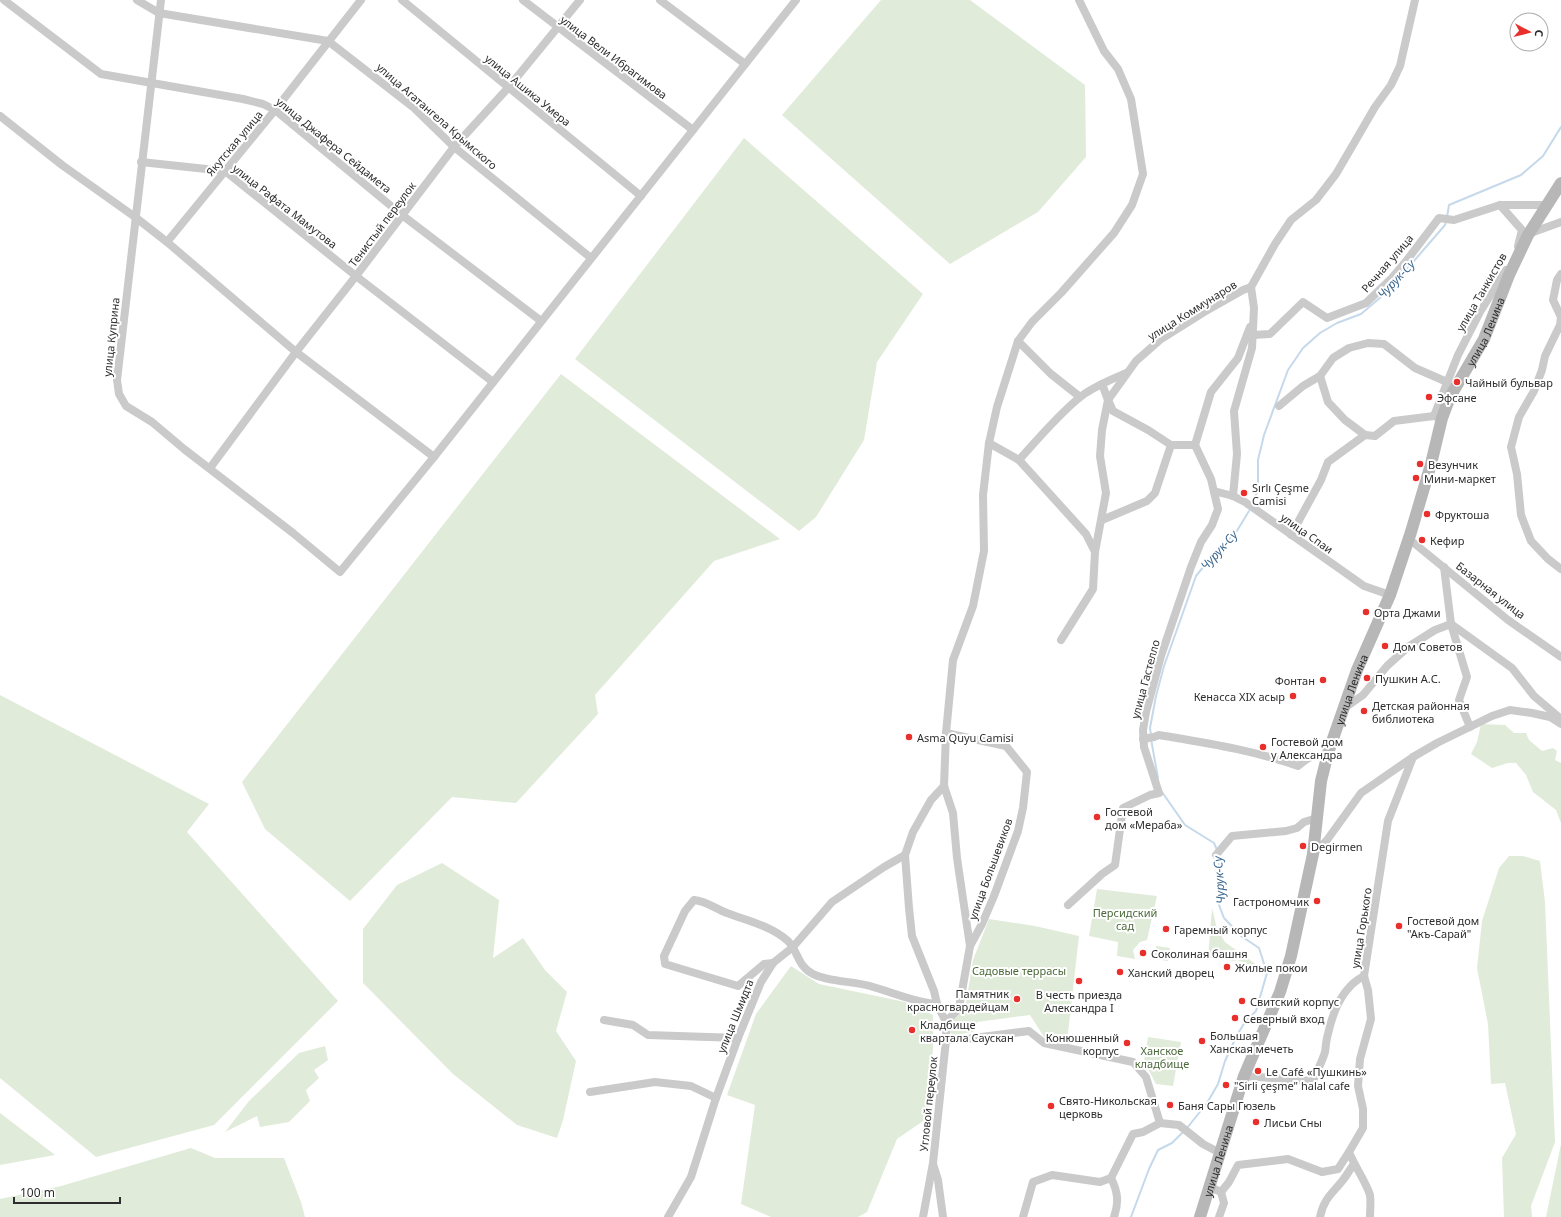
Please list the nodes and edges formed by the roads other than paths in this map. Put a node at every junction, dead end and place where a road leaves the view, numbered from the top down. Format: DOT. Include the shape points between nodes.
graph roads {
  1 [pos="4,0"];
  2 [pos="136,0"];
  3 [pos="161,0"];
  4 [pos="361,0"];
  5 [pos="402,0"];
  6 [pos="523,0"];
  7 [pos="580,0"];
  8 [pos="660,0"];
  9 [pos="796,0"];
  10 [pos="1079,0"];
  11 [pos="1414,0"];
  12 [pos="159,13"];
  13 [pos="558,28"];
  14 [pos="328,41"];
  15 [pos="745,64"];
  16 [pos="150,83"];
  17 [pos="508,88"];
  18 [pos="275,110"];
  19 [pos="0,116"];
  20 [pos="692,130"];
  21 [pos="454,146"];
  22 [pos="141,162"];
  23 [pos="225,171"];
  24 [pos="1561,183"];
  25 [pos="641,196"];
  26 [pos="1500,205"];
  27 [pos="1546,205"];
  28 [pos="402,215"];
  29 [pos="135,217"];
  30 [pos="1561,222"];
  31 [pos="1528,235"];
  32 [pos="167,242"];
  33 [pos="591,258"];
  34 [pos="1561,274"];
  35 [pos="356,276"];
  36 [pos="1251,287"];
  37 [pos="1254,308"];
  38 [pos="541,321"];
  39 [pos="1253,335"];
  40 [pos="1018,341"];
  41 [pos="296,352"];
  42 [pos="1127,372"];
  43 [pos="1320,376"];
  44 [pos="493,382"];
  45 [pos="1447,382"];
  46 [pos="1102,384"];
  47 [pos="1080,397"];
  48 [pos="1108,400"];
  49 [pos="1278,406"];
  50 [pos="1438,417"];
  51 [pos="1365,435"];
  52 [pos="990,443"];
  53 [pos="1171,445"];
  54 [pos="1195,445"];
  55 [pos="434,457"];
  56 [pos="1019,460"];
  57 [pos="210,468"];
  58 [pos="1214,491"];
  59 [pos="1233,496"];
  60 [pos="1102,520"];
  61 [pos="1291,535"];
  62 [pos="1409,539"];
  63 [pos="1095,552"];
  64 [pos="1444,567"];
  65 [pos="1561,569"];
  66 [pos="1390,595"];
  67 [pos="1451,624"];
  68 [pos="1061,640"];
  69 [pos="1561,657"];
  70 [pos="1343,709"];
  71 [pos="1561,719"];
  72 [pos="1561,724"];
  73 [pos="1470,727"];
  74 [pos="946,733"];
  75 [pos="1148,738"];
  76 [pos="1413,757"];
  77 [pos="1327,758"];
  78 [pos="944,786"];
  79 [pos="1317,818"];
  80 [pos="1218,853"];
  81 [pos="1313,854"];
  82 [pos="905,855"];
  83 [pos="1068,905"];
  84 [pos="970,946"];
  85 [pos="793,947"];
  86 [pos="773,963"];
  87 [pos="1364,976"];
  88 [pos="937,1004"];
  89 [pos="604,1020"];
  90 [pos="946,1022"];
  91 [pos="738,1038"];
  92 [pos="946,1040"];
  93 [pos="1244,1076"];
  94 [pos="590,1092"];
  95 [pos="716,1098"];
  96 [pos="1160,1123"];
  97 [pos="1220,1152"];
  98 [pos="1349,1152"];
  99 [pos="933,1163"];
  100 [pos="1354,1164"];
  101 [pos="1111,1178"];
  102 [pos="1215,1190"];
  103 [pos="668,1217"];
  104 [pos="923,1217"];
  105 [pos="943,1217"];
  106 [pos="1023,1217"];
  107 [pos="1114,1217"];
  108 [pos="1200,1217"];
  109 [pos="1220,1217"];
  110 [pos="1320,1217"];
  111 [pos="1370,1217"];
  1 -- 16 [label="street, улица Джафера Сейдамета" via="101,74"];
  2 -- 12 [label="street, улица Агатангела Крымского"];
  3 -- 12 [label="street, улица Куприна"];
  4 -- 14 [label="street, Якутская улица"];
  5 -- 17 [label="street, улица Ашика Умера"];
  6 -- 13 [label="street, улица Вели Ибрагимова"];
  7 -- 13 [label="street, Тенистый переулок"];
  8 -- 15 [label="street"];
  9 -- 15 [label="street"];
  10 -- 40 [label="street" via="1104,51 1118,69 1131,99 1143,174 1132,205 1114,233 1032,322"];
  11 -- 36 [label="street" via="1400,66 1391,85 1375,107 1336,174 1316,200 1291,220"];
  12 -- 14 [label="street, улица Агатангела Крымского"];
  12 -- 16 [label="street, улица Куприна"];
  13 -- 17 [label="street, Тенистый переулок"];
  13 -- 20 [label="street, улица Вели Ибрагимова"];
  14 -- 18 [label="street, Якутская улица"];
  14 -- 21 [label="street, улица Агатангела Крымского" via="413,107"];
  15 -- 20 [label="street"];
  16 -- 18 [label="street, улица Джафера Сейдамета" via="244,99"];
  16 -- 22 [label="street, улица Куприна"];
  17 -- 21 [label="street, Тенистый переулок"];
  17 -- 25 [label="street, улица Ашика Умера"];
  18 -- 23 [label="street, Якутская улица"];
  18 -- 28 [label="street, улица Джафера Сейдамета"];
  19 -- 29 [label="street" via="62,165"];
  20 -- 25 [label="street"];
  21 -- 28 [label="street, Тенистый переулок"];
  21 -- 33 [label="street, улица Агатангела Крымского"];
  22 -- 23 [label="street, улица Рафата Мамутова"];
  22 -- 29 [label="street, улица Куприна"];
  23 -- 32 [label="street, Якутская улица"];
  23 -- 35 [label="street, улица Рафата Мамутова"];
  24 -- 27 [label="main road, улица Ленина"];
  25 -- 33 [label="street"];
  26 -- 27 [label="street, Речная улица"];
  26 -- 39 [label="street, Речная улица" via="1454,220 1439,218 1403,265 1366,303 1326,318 1303,302 1270,334"];
  26 -- 45 [label="street, улица Танкистов" via="1522,230 1515,257 1480,312"];
  27 -- 31 [label="main road, улица Ленина"];
  28 -- 35 [label="street, Тенистый переулок"];
  28 -- 38 [label="street, улица Джафера Сейдамета"];
  29 -- 32 [label="street"];
  29 -- 57 [label="street, улица Куприна" via="117,380 120,394 126,406 152,422"];
  30 -- 31 [label="street"];
  31 -- 50 [label="main road, улица Ленина" via="1484,339"];
  32 -- 41 [label="street"];
  33 -- 38 [label="street"];
  34 -- 65 [label="street" via="1557,280 1553,300 1561,317 1560,325 1545,356 1534,391 1519,417 1512,447 1521,515 1531,541"];
  35 -- 41 [label="street, Тенистый переулок"];
  35 -- 44 [label="street, улица Рафата Мамутова"];
  36 -- 37 [label="street"];
  36 -- 42 [label="street, улица Коммунаров" via="1161,339"];
  37 -- 39 [label="street"];
  37 -- 54 [label="street" via="1248,335 1238,358 1211,392"];
  38 -- 44 [label="street"];
  39 -- 59 [label="street" via="1252,348 1234,412 1237,454"];
  40 -- 47 [label="street" via="1050,374"];
  40 -- 52 [label="street" via="997,407"];
  41 -- 55 [label="street"];
  41 -- 57 [label="street, Тенистый переулок"];
  42 -- 46 [label="street"];
  42 -- 48 [label="street, улица Коммунаров"];
  43 -- 45 [label="street" via="1333,358 1349,348 1368,343 1384,344 1415,368"];
  43 -- 49 [label="street"];
  43 -- 51 [label="street" via="1328,402 1345,420"];
  44 -- 55 [label="street"];
  45 -- 50 [label="street, улица Танкистов"];
  46 -- 47 [label="street"];
  46 -- 48 [label="street"];
  47 -- 56 [label="street"];
  48 -- 53 [label="street" via="1114,410"];
  48 -- 60 [label="street, улица Коммунаров" via="1100,456 1106,493"];
  50 -- 51 [label="street" via="1394,421 1375,436"];
  50 -- 62 [label="main road, улица Ленина" via="1431,464"];
  51 -- 61 [label="street" via="1328,462"];
  52 -- 56 [label="street"];
  52 -- 74 [label="street" via="983,495 984,551 973,606 953,660"];
  53 -- 54 [label="street"];
  53 -- 60 [label="street" via="1155,493 1147,501"];
  54 -- 58 [label="street"];
  55 -- 57 [label="street, улица Куприна" via="340,572"];
  56 -- 63 [label="street" via="1086,534"];
  58 -- 59 [label="street, улица Спаи"];
  58 -- 75 [label="street, улица Гастелло" via="1218,509 1191,566 1161,656 1146,712 1143,730"];
  59 -- 61 [label="street, улица Спаи"];
  60 -- 63 [label="street, улица Коммунаров"];
  61 -- 66 [label="street, улица Спаи" via="1364,586"];
  62 -- 64 [label="street, Базарная улица"];
  62 -- 66 [label="main road, улица Ленина"];
  63 -- 68 [label="street, улица Коммунаров" via="1093,589"];
  64 -- 67 [label="street"];
  64 -- 69 [label="street, Базарная улица" via="1508,620"];
  66 -- 70 [label="main road, улица Ленина"];
  67 -- 70 [label="street" via="1435,630 1408,647 1387,666 1363,695"];
  67 -- 71 [label="street" via="1512,668 1534,696"];
  67 -- 73 [label="street" via="1467,677 1459,700"];
  70 -- 77 [label="main road, улица Ленина"];
  72 -- 73 [label="street" via="1550,717 1532,712 1510,710"];
  73 -- 76 [label="street"];
  74 -- 78 [label="street"];
  74 -- 84 [label="street, улица Большевиков" via="1006,746 1027,772 1018,831 982,924"];
  75 -- 77 [label="street" via="1159,734 1230,747 1298,766 1307,758 1316,755"];
  75 -- 83 [label="street, улица Гастелло" via="1144,747 1159,793 1123,808 1115,865"];
  76 -- 81 [label="street" via="1361,793 1327,840"];
  76 -- 87 [label="street, улица Горького" via="1388,821"];
  77 -- 79 [label="main road, улица Ленина" via="1321,780"];
  78 -- 82 [label="street" via="931,800 920,819"];
  78 -- 84 [label="street" via="953,813"];
  79 -- 80 [label="street" via="1286,831 1232,836"];
  79 -- 81 [label="main road, улица Ленина"];
  81 -- 93 [label="main road, улица Ленина" via="1302,911 1280,992"];
  82 -- 85 [label="street, улица Шмидта" via="832,902"];
  82 -- 88 [label="street" via="912,936"];
  84 -- 90 [label="street" via="959,1008"];
  85 -- 86 [label="street, улица Шмидта"];
  85 -- 86 [label="street" via="767,927 694,900 685,911 664,956 665,964 738,986 764,964"];
  85 -- 88 [label="street" via="799,961 812,974 869,985 921,1002"];
  86 -- 91 [label="street, улица Шмидта" via="761,982"];
  87 -- 93 [label="street" via="1344,992 1334,1010 1325,1052 1313,1081"];
  87 -- 98 [label="street, улица Горького" via="1371,1019 1360,1059 1358,1086 1363,1109 1363,1128"];
  88 -- 90 [label="street"];
  89 -- 91 [label="street" via="634,1025 648,1035"];
  90 -- 92 [label="street, Угловой переулок"];
  91 -- 95 [label="street, улица Шмидта"];
  92 -- 96 [label="street" via="1029,1030 1044,1043 1133,1062 1146,1077"];
  92 -- 99 [label="street, Угловой переулок"];
  93 -- 97 [label="main road, улица Ленина"];
  94 -- 95 [label="street" via="655,1082 691,1086"];
  95 -- 103 [label="street, улица Шмидта" via="691,1177"];
  96 -- 97 [label="street" via="1178,1125 1203,1144"];
  96 -- 101 [label="street" via="1133,1134"];
  97 -- 102 [label="main road, улица Ленина"];
  98 -- 100 [label="street"];
  98 -- 102 [label="street, улица Горького" via="1338,1169 1322,1172 1288,1159 1238,1164 1229,1182"];
  99 -- 104 [label="street"];
  99 -- 105 [label="street, Угловой переулок"];
  100 -- 110 [label="street" via="1322,1206"];
  100 -- 111 [label="street" via="1370,1196"];
  101 -- 106 [label="street" via="1100,1182 1052,1175 1033,1182"];
  101 -- 107 [label="street" via="1117,1189"];
  102 -- 108 [label="main road, улица Ленина"];
  102 -- 109 [label="street" via="1224,1203"];
}
